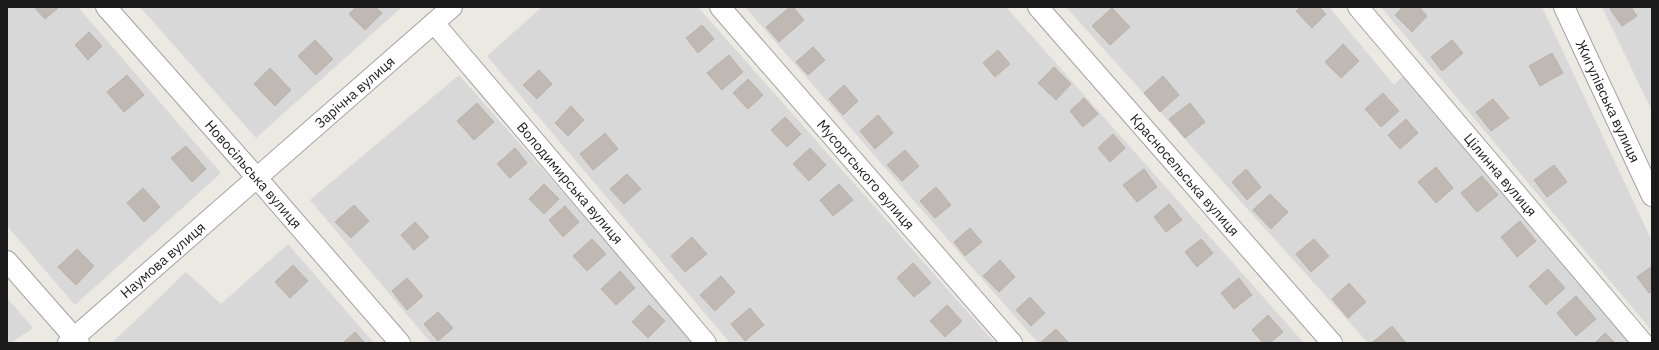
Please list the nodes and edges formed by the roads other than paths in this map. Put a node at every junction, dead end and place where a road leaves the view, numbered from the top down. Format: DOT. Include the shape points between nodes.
graph roads {
  1 [pos="106,7"];
  2 [pos="452,7"];
  3 [pos="720,7"];
  4 [pos="1038,7"];
  5 [pos="1358,7"];
  6 [pos="1564,7"];
  7 [pos="434,23"];
  8 [pos="257,178"];
  9 [pos="1652,196"];
  10 [pos="7,261"];
  11 [pos="74,341"];
  12 [pos="400,343"];
  13 [pos="706,343"];
  14 [pos="1012,343"];
  15 [pos="1332,343"];
  16 [pos="1643,343"];
  1 -- 8 [label="street, Новосільська вулиця"];
  2 -- 7 [label="street, Зарічна вулиця"];
  3 -- 14 [label="street, Мусоргського вулиця"];
  4 -- 15 [label="street, Красносельська вулиця"];
  5 -- 16 [label="street, Цілинна вулиця"];
  6 -- 9 [label="street, Жигулівська вулиця"];
  7 -- 8 [label="street, Зарічна вулиця"];
  7 -- 13 [label="street, Володимирська вулиця"];
  8 -- 11 [label="street, Наумова вулиця"];
  8 -- 12 [label="street, Новосільська вулиця"];
  10 -- 11 [label="street"];
}
